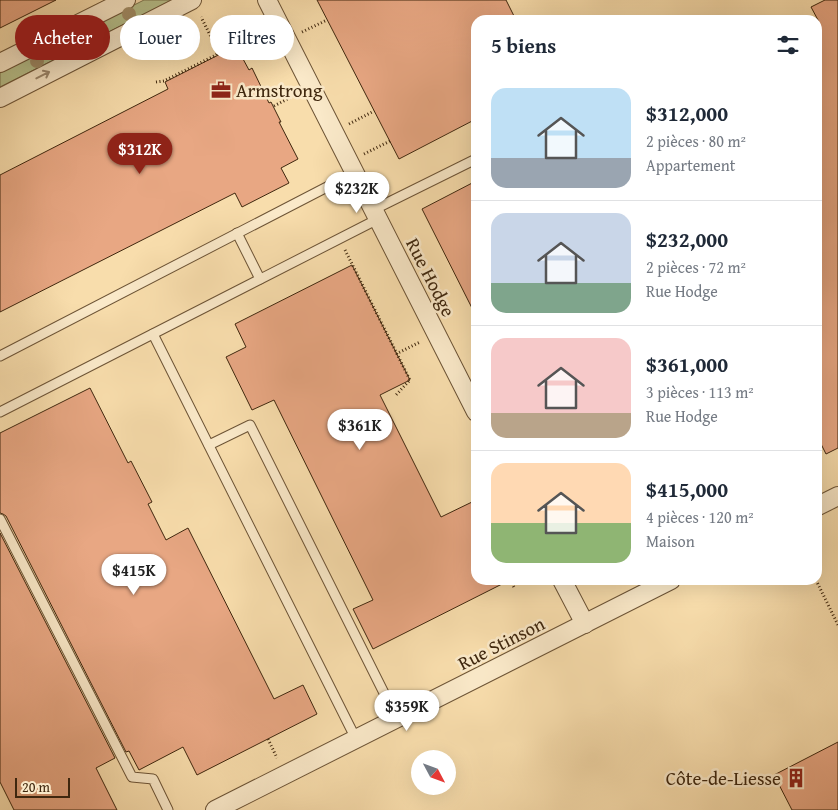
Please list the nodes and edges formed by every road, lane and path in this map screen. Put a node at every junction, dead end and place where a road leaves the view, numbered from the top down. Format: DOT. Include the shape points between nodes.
graph roads {
  1 [pos="126,0"];
  2 [pos="192,0"];
  3 [pos="267,0"];
  4 [pos="201,17"];
  5 [pos="327,20"];
  6 [pos="302,32"];
  7 [pos="0,63"];
  8 [pos="156,82"];
  9 [pos="297,94"];
  10 [pos="0,98"];
  11 [pos="274,106"];
  12 [pos="374,111"];
  13 [pos="349,124"];
  14 [pos="390,141"];
  15 [pos="364,154"];
  16 [pos="471,161"];
  17 [pos="354,173"];
  18 [pos="376,214"];
  19 [pos="237,233"];
  20 [pos="352,265"];
  21 [pos="260,279"];
  22 [pos="153,334"];
  23 [pos="422,341"];
  24 [pos="396,354"];
  25 [pos="0,356"];
  26 [pos="395,396"];
  27 [pos="471,402"];
  28 [pos="0,412"];
  29 [pos="209,445"];
  30 [pos="838,496"];
  31 [pos="822,504"];
  32 [pos="0,519"];
  33 [pos="513,585"];
  34 [pos="565,585"];
  35 [pos="661,585"];
  36 [pos="818,585"];
  37 [pos="515,588"];
  38 [pos="585,624"];
  39 [pos="838,625"];
  40 [pos="397,719"];
  41 [pos="268,739"];
  42 [pos="356,740"];
  43 [pos="277,758"];
  44 [pos="168,810"];
  45 [pos="215,810"];
  1 -- 7 [label="street"];
  10 -- 2 [label="street, one-way"];
  3 -- 17 [label="street, Rue Hodge"];
  4 -- 8 [label="path" via="218,51 216,55"];
  5 -- 6 [label="path"];
  9 -- 11 [label="path"];
  12 -- 13 [label="path"];
  14 -- 15 [label="path"];
  16 -- 18 [label="lane"];
  17 -- 18 [label="street, Rue Hodge"];
  17 -- 19 [label="lane"];
  18 -- 21 [label="lane"];
  18 -- 27 [label="street, Rue Hodge"];
  19 -- 21 [label="lane"];
  19 -- 25 [label="lane"];
  20 -- 24 [label="path"];
  21 -- 22 [label="lane"];
  22 -- 28 [label="lane"];
  22 -- 29 [label="lane"];
  23 -- 24 [label="path"];
  24 -- 26 [label="path" via="410,380"];
  29 -- 40 [label="lane" via="250,425"];
  29 -- 42 [label="lane"];
  30 -- 31 [label="street"];
  32 -- 44 [label="lane" via="132,776 153,779"];
  33 -- 37 [label="path"];
  34 -- 38 [label="street"];
  35 -- 38 [label="street, Rue Stinson"];
  36 -- 39 [label="path"];
  38 -- 40 [label="street, Rue Stinson"];
  40 -- 42 [label="street, Rue Stinson"];
  41 -- 43 [label="path"];
  42 -- 45 [label="street, Rue Stinson"];
}
